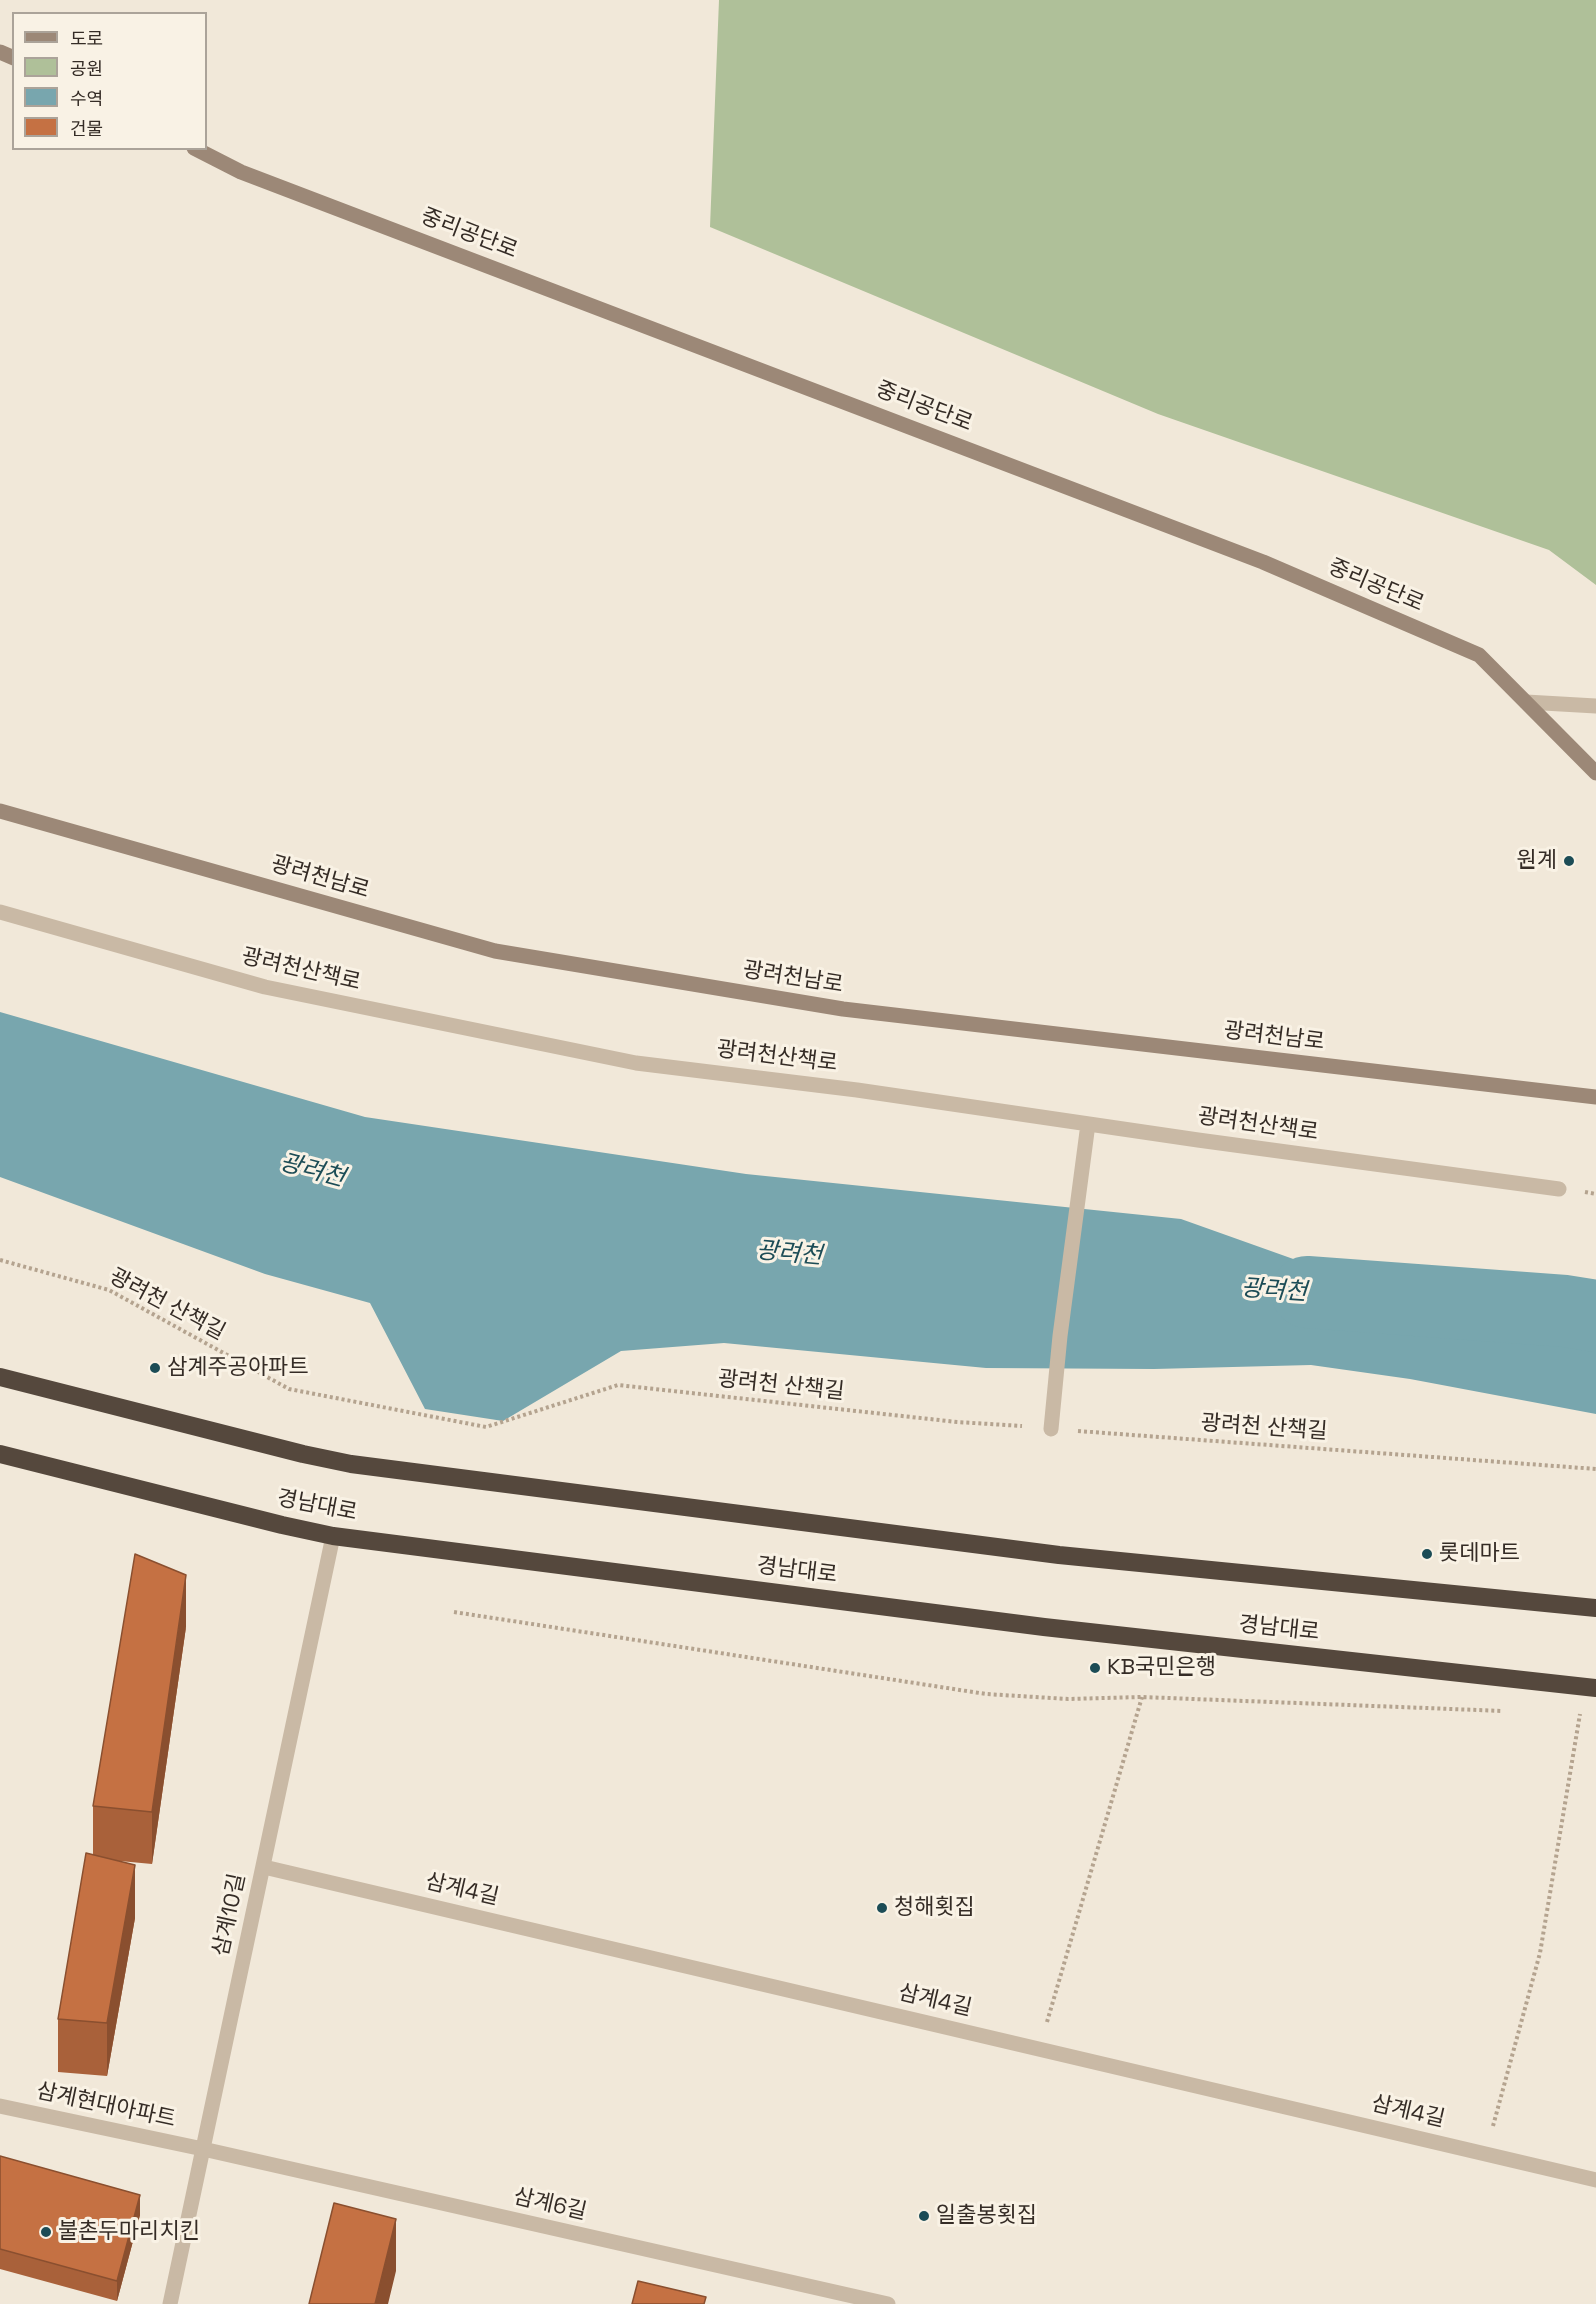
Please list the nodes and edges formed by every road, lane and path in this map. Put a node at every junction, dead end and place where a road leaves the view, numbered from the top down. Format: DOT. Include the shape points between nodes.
graph roads {
  1 [pos="198,150"];
  2 [pos="1526,702"];
  3 [pos="1596,706"];
  4 [pos="1596,773"];
  5 [pos="0,811"];
  6 [pos="0,912"];
  7 [pos="1596,1097"];
  8 [pos="1088,1124"];
  9 [pos="1559,1189"];
  10 [pos="0,1260"];
  11 [pos="0,1377"];
  12 [pos="1052,1429"];
  13 [pos="0,1454"];
  14 [pos="1596,1470"];
  15 [pos="333,1536"];
  16 [pos="1596,1608"];
  17 [pos="454,1612"];
  18 [pos="1596,1688"];
  19 [pos="1142,1697"];
  20 [pos="1509,1711"];
  21 [pos="1580,1714"];
  22 [pos="264,1866"];
  23 [pos="1039,2049"];
  24 [pos="0,2106"];
  25 [pos="203,2149"];
  26 [pos="1486,2154"];
  27 [pos="1596,2180"];
  28 [pos="170,2304"];
  29 [pos="888,2304"];
  1 -- 2 [label="street, 중리공단로" via="241,172 1263,562 1479,655"];
  2 -- 3 [label="street"];
  2 -- 4 [label="street, 중리공단로"];
  5 -- 7 [label="street, 광려천남로" via="495,951 843,1009"];
  6 -- 8 [label="street, 광려천산책로" via="265,987 636,1063"];
  8 -- 9 [label="street, 광려천산책로"];
  8 -- 12 [label="street"];
  10 -- 12 [label="path, 광려천 산책길" via="109,1290 289,1389 486,1427 618,1385"];
  11 -- 16 [label="highway" via="351,1464 1059,1555"];
  12 -- 14 [label="path, 광려천 산책길"];
  13 -- 15 [label="highway, 경남대로"];
  15 -- 18 [label="highway, 경남대로" via="1044,1627"];
  15 -- 22 [label="street, 삼계10길"];
  17 -- 19 [label="path" via="986,1694 1068,1699"];
  19 -- 20 [label="path"];
  19 -- 23 [label="path"];
  21 -- 26 [label="path" via="1540,1953"];
  22 -- 23 [label="street, 삼계4길"];
  22 -- 25 [label="street, 삼계10길"];
  23 -- 26 [label="street, 삼계4길"];
  24 -- 25 [label="street, 삼계현대아파트"];
  25 -- 28 [label="street, 삼계10길"];
  25 -- 29 [label="street, 삼계6길"];
  26 -- 27 [label="street, 삼계4길"];
}
